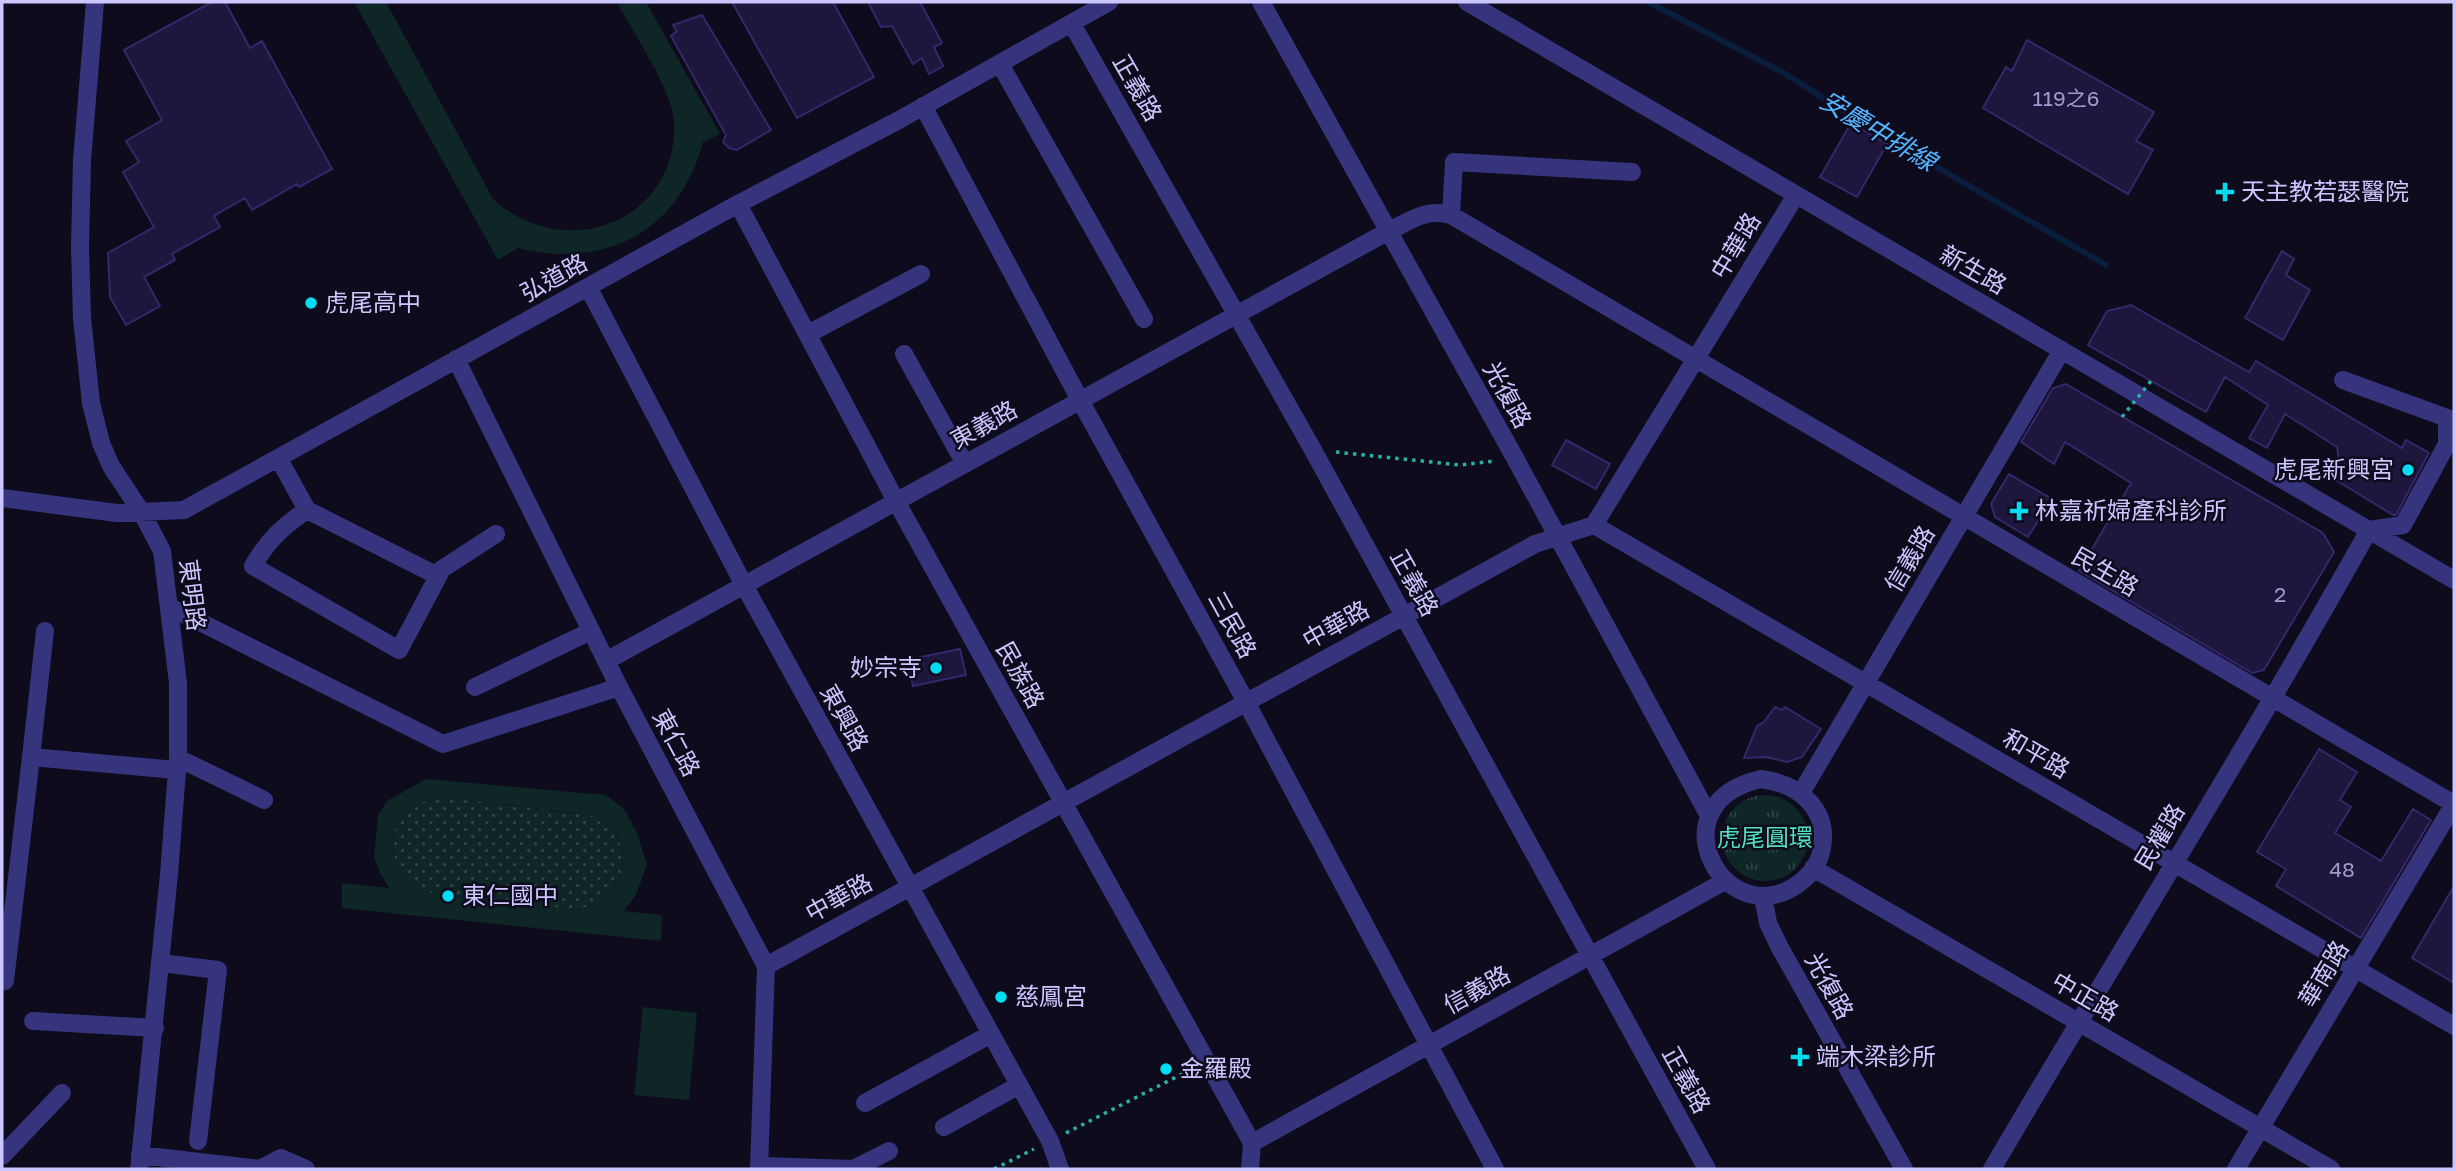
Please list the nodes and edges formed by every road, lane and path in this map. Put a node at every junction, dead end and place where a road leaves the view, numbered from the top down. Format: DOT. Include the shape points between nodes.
graph roads {
  1 [pos="95,2"];
  2 [pos="1109,2"];
  3 [pos="1261,2"];
  4 [pos="1467,2"];
  5 [pos="1072,24"];
  6 [pos="1000,64"];
  7 [pos="923,106"];
  8 [pos="1632,172"];
  9 [pos="1796,195"];
  10 [pos="738,204"];
  11 [pos="1451,215"];
  12 [pos="1387,232"];
  13 [pos="920,274"];
  14 [pos="588,287"];
  15 [pos="1238,315"];
  16 [pos="1144,319"];
  17 [pos="808,334"];
  18 [pos="2062,350"];
  19 [pos="904,354"];
  20 [pos="1697,358"];
  21 [pos="456,359"];
  22 [pos="2343,380"];
  23 [pos="2151,381"];
  24 [pos="1080,400"];
  25 [pos="2122,417"];
  26 [pos="1313,450"];
  27 [pos="1515,458"];
  28 [pos="279,459"];
  29 [pos="965,464"];
  30 [pos="2,498"];
  31 [pos="896,501"];
  32 [pos="307,510"];
  33 [pos="142,513"];
  34 [pos="1963,517"];
  35 [pos="1594,525"];
  36 [pos="2369,530"];
  37 [pos="496,534"];
  38 [pos="1557,536"];
  39 [pos="439,576"];
  40 [pos="2454,580"];
  41 [pos="744,585"];
  42 [pos="170,607"];
  43 [pos="1404,616"];
  44 [pos="45,631"];
  45 [pos="592,631"];
  46 [pos="606,661"];
  47 [pos="1865,683"];
  48 [pos="475,687"];
  49 [pos="619,687"];
  50 [pos="2274,699"];
  51 [pos="1246,702"];
  52 [pos="31,757"];
  53 [pos="177,764"];
  54 [pos="1801,793"];
  55 [pos="264,800"];
  56 [pos="1063,803"];
  57 [pos="2454,804"];
  58 [pos="1708,814"];
  59 [pos="2174,862"];
  60 [pos="1814,868"];
  61 [pos="1725,881"];
  62 [pos="909,887"];
  63 [pos="1763,896"];
  64 [pos="1590,956"];
  65 [pos="162,963"];
  66 [pos="766,965"];
  67 [pos="2357,968"];
  68 [pos="5,981"];
  69 [pos="33,1021"];
  70 [pos="2079,1021"];
  71 [pos="2454,1026"];
  72 [pos="155,1028"];
  73 [pos="991,1034"];
  74 [pos="1428,1046"];
  75 [pos="1208,1061"];
  76 [pos="1019,1085"];
  77 [pos="62,1093"];
  78 [pos="865,1103"];
  79 [pos="944,1127"];
  80 [pos="2260,1128"];
  81 [pos="198,1141"];
  82 [pos="1050,1141"];
  83 [pos="1252,1143"];
  84 [pos="889,1151"];
  85 [pos="2,1156"];
  86 [pos="139,1162"];
  87 [pos="759,1168"];
  88 [pos="306,1169"];
  89 [pos="993,1169"];
  90 [pos="1060,1169"];
  91 [pos="1250,1169"];
  92 [pos="1495,1169"];
  93 [pos="1707,1169"];
  94 [pos="1904,1169"];
  95 [pos="1992,1169"];
  96 [pos="2236,1169"];
  97 [pos="2331,1169"];
  1 -- 33 [label="street, 東明路" via="82,160 82,318 91,403 101,443"];
  2 -- 5 [label="street, 弘道路"];
  3 -- 12 [label="street, 光復路"];
  4 -- 9 [label="street, 新生路"];
  5 -- 6 [label="street, 弘道路"];
  5 -- 15 [label="street, 正義路"];
  6 -- 7 [label="street, 弘道路"];
  6 -- 16 [label="street"];
  7 -- 10 [label="street, 弘道路"];
  7 -- 24 [label="street, 三民路"];
  8 -- 11 [label="street" via="1454,162"];
  9 -- 18 [label="street, 新生路"];
  9 -- 20 [label="street, 中華路"];
  10 -- 14 [label="street, 弘道路"];
  10 -- 17 [label="street, 民族路"];
  11 -- 12 [label="street, 東義路" via="1428,212"];
  11 -- 20 [label="street, 民生路"];
  12 -- 15 [label="street, 東義路"];
  12 -- 27 [label="street, 光復路"];
  13 -- 17 [label="street"];
  14 -- 21 [label="street, 弘道路"];
  14 -- 41 [label="street, 東興路"];
  15 -- 24 [label="street, 東義路"];
  15 -- 26 [label="street, 正義路"];
  17 -- 31 [label="street, 民族路"];
  18 -- 34 [label="street, 信義路"];
  18 -- 36 [label="street, 新生路"];
  19 -- 29 [label="street"];
  20 -- 34 [label="street, 民生路"];
  20 -- 35 [label="street, 中華路"];
  21 -- 28 [label="street, 弘道路"];
  21 -- 45 [label="street, 東仁路"];
  22 -- 36 [label="street" via="2447,418 2447,444 2403,525"];
  23 -- 25 [label="path, bridge"];
  24 -- 29 [label="street, 東義路"];
  24 -- 51 [label="street, 三民路"];
  26 -- 27 [label="path" via="1460,465"];
  26 -- 43 [label="street, 正義路"];
  27 -- 38 [label="street, 光復路"];
  28 -- 32 [label="street"];
  28 -- 33 [label="street, 弘道路" via="184,510"];
  29 -- 31 [label="street, 東義路"];
  30 -- 33 [label="street, 弘道路"];
  31 -- 41 [label="street, 東義路"];
  31 -- 56 [label="street, 民族路"];
  32 -- 39 [label="street"];
  32 -- 39 [label="street" via="281,527 253,566 399,650"];
  33 -- 42 [label="street, 東明路" via="162,551"];
  34 -- 47 [label="street, 信義路"];
  34 -- 50 [label="street, 民生路"];
  35 -- 38 [label="street, 中華路"];
  35 -- 47 [label="street, 和平路"];
  36 -- 40 [label="street, 新生路"];
  36 -- 50 [label="street, 民權路"];
  37 -- 39 [label="street" via="442,569"];
  38 -- 43 [label="street, 中華路"];
  38 -- 58 [label="street, 光復路"];
  41 -- 46 [label="street, 東義路"];
  41 -- 62 [label="street, 東興路"];
  42 -- 49 [label="street" via="443,744"];
  42 -- 53 [label="street, 東明路" via="178,683"];
  43 -- 51 [label="street, 中華路"];
  43 -- 64 [label="street, 正義路"];
  44 -- 52 [label="street"];
  45 -- 46 [label="street, 東仁路"];
  45 -- 48 [label="street"];
  46 -- 49 [label="street, 東仁路"];
  47 -- 54 [label="street, 信義路"];
  47 -- 59 [label="street, 和平路"];
  49 -- 66 [label="street, 東仁路"];
  50 -- 57 [label="street, 民生路"];
  50 -- 59 [label="street, 民權路"];
  51 -- 56 [label="street, 中華路"];
  51 -- 74 [label="street, 三民路"];
  52 -- 53 [label="street"];
  52 -- 68 [label="street"];
  53 -- 55 [label="street"];
  53 -- 65 [label="street, 東明路"];
  54 -- 58 [label="street" via="1780,781 1741,783"];
  54 -- 60 [label="street" via="1820,820 1823,838"];
  56 -- 62 [label="street, 中華路"];
  56 -- 75 [label="street, 民族路"];
  57 -- 67 [label="street, 華南路"];
  58 -- 61 [label="street, 光復路" via="1709,857"];
  59 -- 67 [label="street, 和平路"];
  59 -- 70 [label="street, 民權路"];
  60 -- 63 [label="street" via="1798,886"];
  60 -- 70 [label="street, 中正路"];
  61 -- 63 [label="street" via="1745,893"];
  61 -- 64 [label="street, 信義路"];
  62 -- 66 [label="street, 中華路"];
  62 -- 73 [label="street, 東興路"];
  63 -- 94 [label="street, 光復路" via="1779,946"];
  64 -- 74 [label="street, 信義路"];
  64 -- 93 [label="street, 正義路"];
  65 -- 72 [label="street, 東明路"];
  65 -- 81 [label="street" via="218,970"];
  66 -- 87 [label="street, 東仁路"];
  67 -- 71 [label="street, 和平路"];
  67 -- 80 [label="street, 華南路"];
  69 -- 72 [label="street"];
  70 -- 80 [label="street, 中正路"];
  70 -- 95 [label="street, 民權路"];
  72 -- 86 [label="street, 東明路"];
  73 -- 76 [label="street, 東興路"];
  73 -- 78 [label="street"];
  74 -- 83 [label="street, 信義路"];
  74 -- 92 [label="street, 三民路"];
  75 -- 82 [label="path"];
  75 -- 83 [label="street, 民族路"];
  76 -- 79 [label="street"];
  76 -- 82 [label="street, 東興路"];
  77 -- 85 [label="street"];
  80 -- 96 [label="street, 華南路"];
  80 -- 97 [label="street, 中正路"];
  82 -- 89 [label="path"];
  82 -- 90 [label="street, 東興路"];
  83 -- 91 [label="street"];
  84 -- 87 [label="street" via="853,1168"];
  86 -- 88 [label="street" via="260,1169 281,1158"];
}
